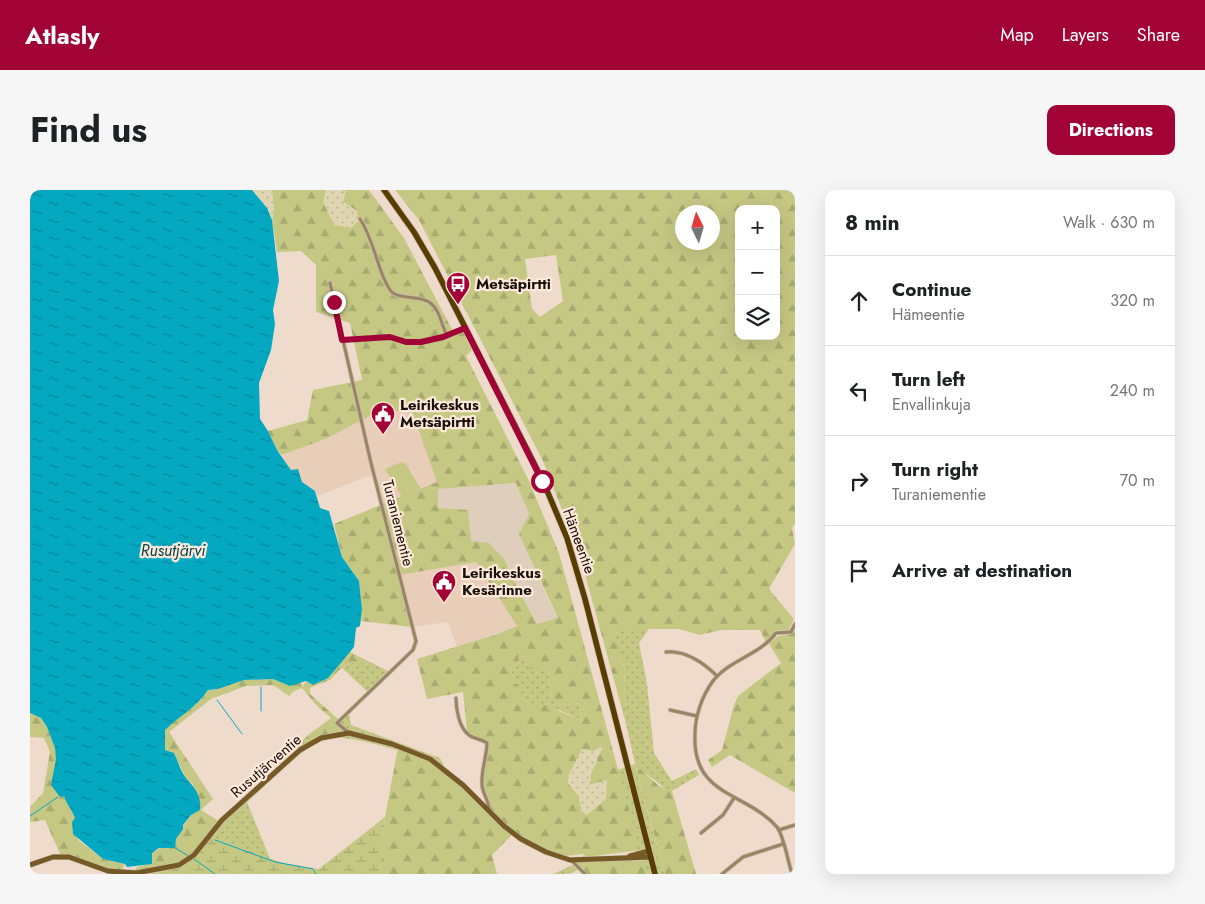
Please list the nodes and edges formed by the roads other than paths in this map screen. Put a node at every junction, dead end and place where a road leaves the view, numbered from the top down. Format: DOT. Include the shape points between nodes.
graph roads {
  1 [pos="384,190"];
  2 [pos="360,219"];
  3 [pos="330,283"];
  4 [pos="465,328"];
  5 [pos="447,335"];
  6 [pos="342,340"];
  7 [pos="795,624"];
  8 [pos="666,652"];
  9 [pos="717,676"];
  10 [pos="456,698"];
  11 [pos="670,710"];
  12 [pos="697,716"];
  13 [pos="349,733"];
  14 [pos="734,798"];
  15 [pos="489,811"];
  16 [pos="795,825"];
  17 [pos="779,830"];
  18 [pos="701,833"];
  19 [pos="783,844"];
  20 [pos="650,854"];
  21 [pos="570,860"];
  22 [pos="30,865"];
  23 [pos="585,874"];
  24 [pos="655,874"];
  25 [pos="722,874"];
  26 [pos="792,874"];
  1 -- 4 [label="main road, Hämeentie" via="414,232"];
  2 -- 5 [label="street" via="374,246 388,288 392,293 429,302 436,308"];
  3 -- 6 [label="street, Turaniementie"];
  4 -- 5 [label="street"];
  4 -- 20 [label="main road, Hämeentie" via="542,481 566,538 582,587"];
  5 -- 6 [label="street" via="414,342 390,337"];
  6 -- 13 [label="street, Turaniementie" via="416,641 413,650 337,723"];
  7 -- 9 [label="street" via="791,632 776,633 767,643"];
  8 -- 9 [label="street" via="675,651 690,657"];
  9 -- 12 [label="street" via="706,692"];
  10 -- 15 [label="street" via="456,710 465,731 473,738 487,742 482,785 490,804"];
  11 -- 12 [label="street"];
  12 -- 14 [label="street" via="694,745 699,766 718,789"];
  13 -- 15 [label="main road, Rusutjärventie" via="430,759"];
  13 -- 22 [label="main road, Rusutjärventie" via="321,738 300,750 222,820 194,855 179,865 136,873 108,871 69,857"];
  14 -- 17 [label="street" via="763,815"];
  14 -- 18 [label="street" via="724,815"];
  15 -- 21 [label="main road, Rusutjärventie" via="521,839"];
  16 -- 17 [label="street"];
  17 -- 19 [label="street"];
  19 -- 25 [label="street" via="746,856"];
  19 -- 26 [label="street"];
  20 -- 21 [label="main road, Rusutjärventie"];
  20 -- 24 [label="main road, Hämeentie"];
  21 -- 23 [label="street"];
}
